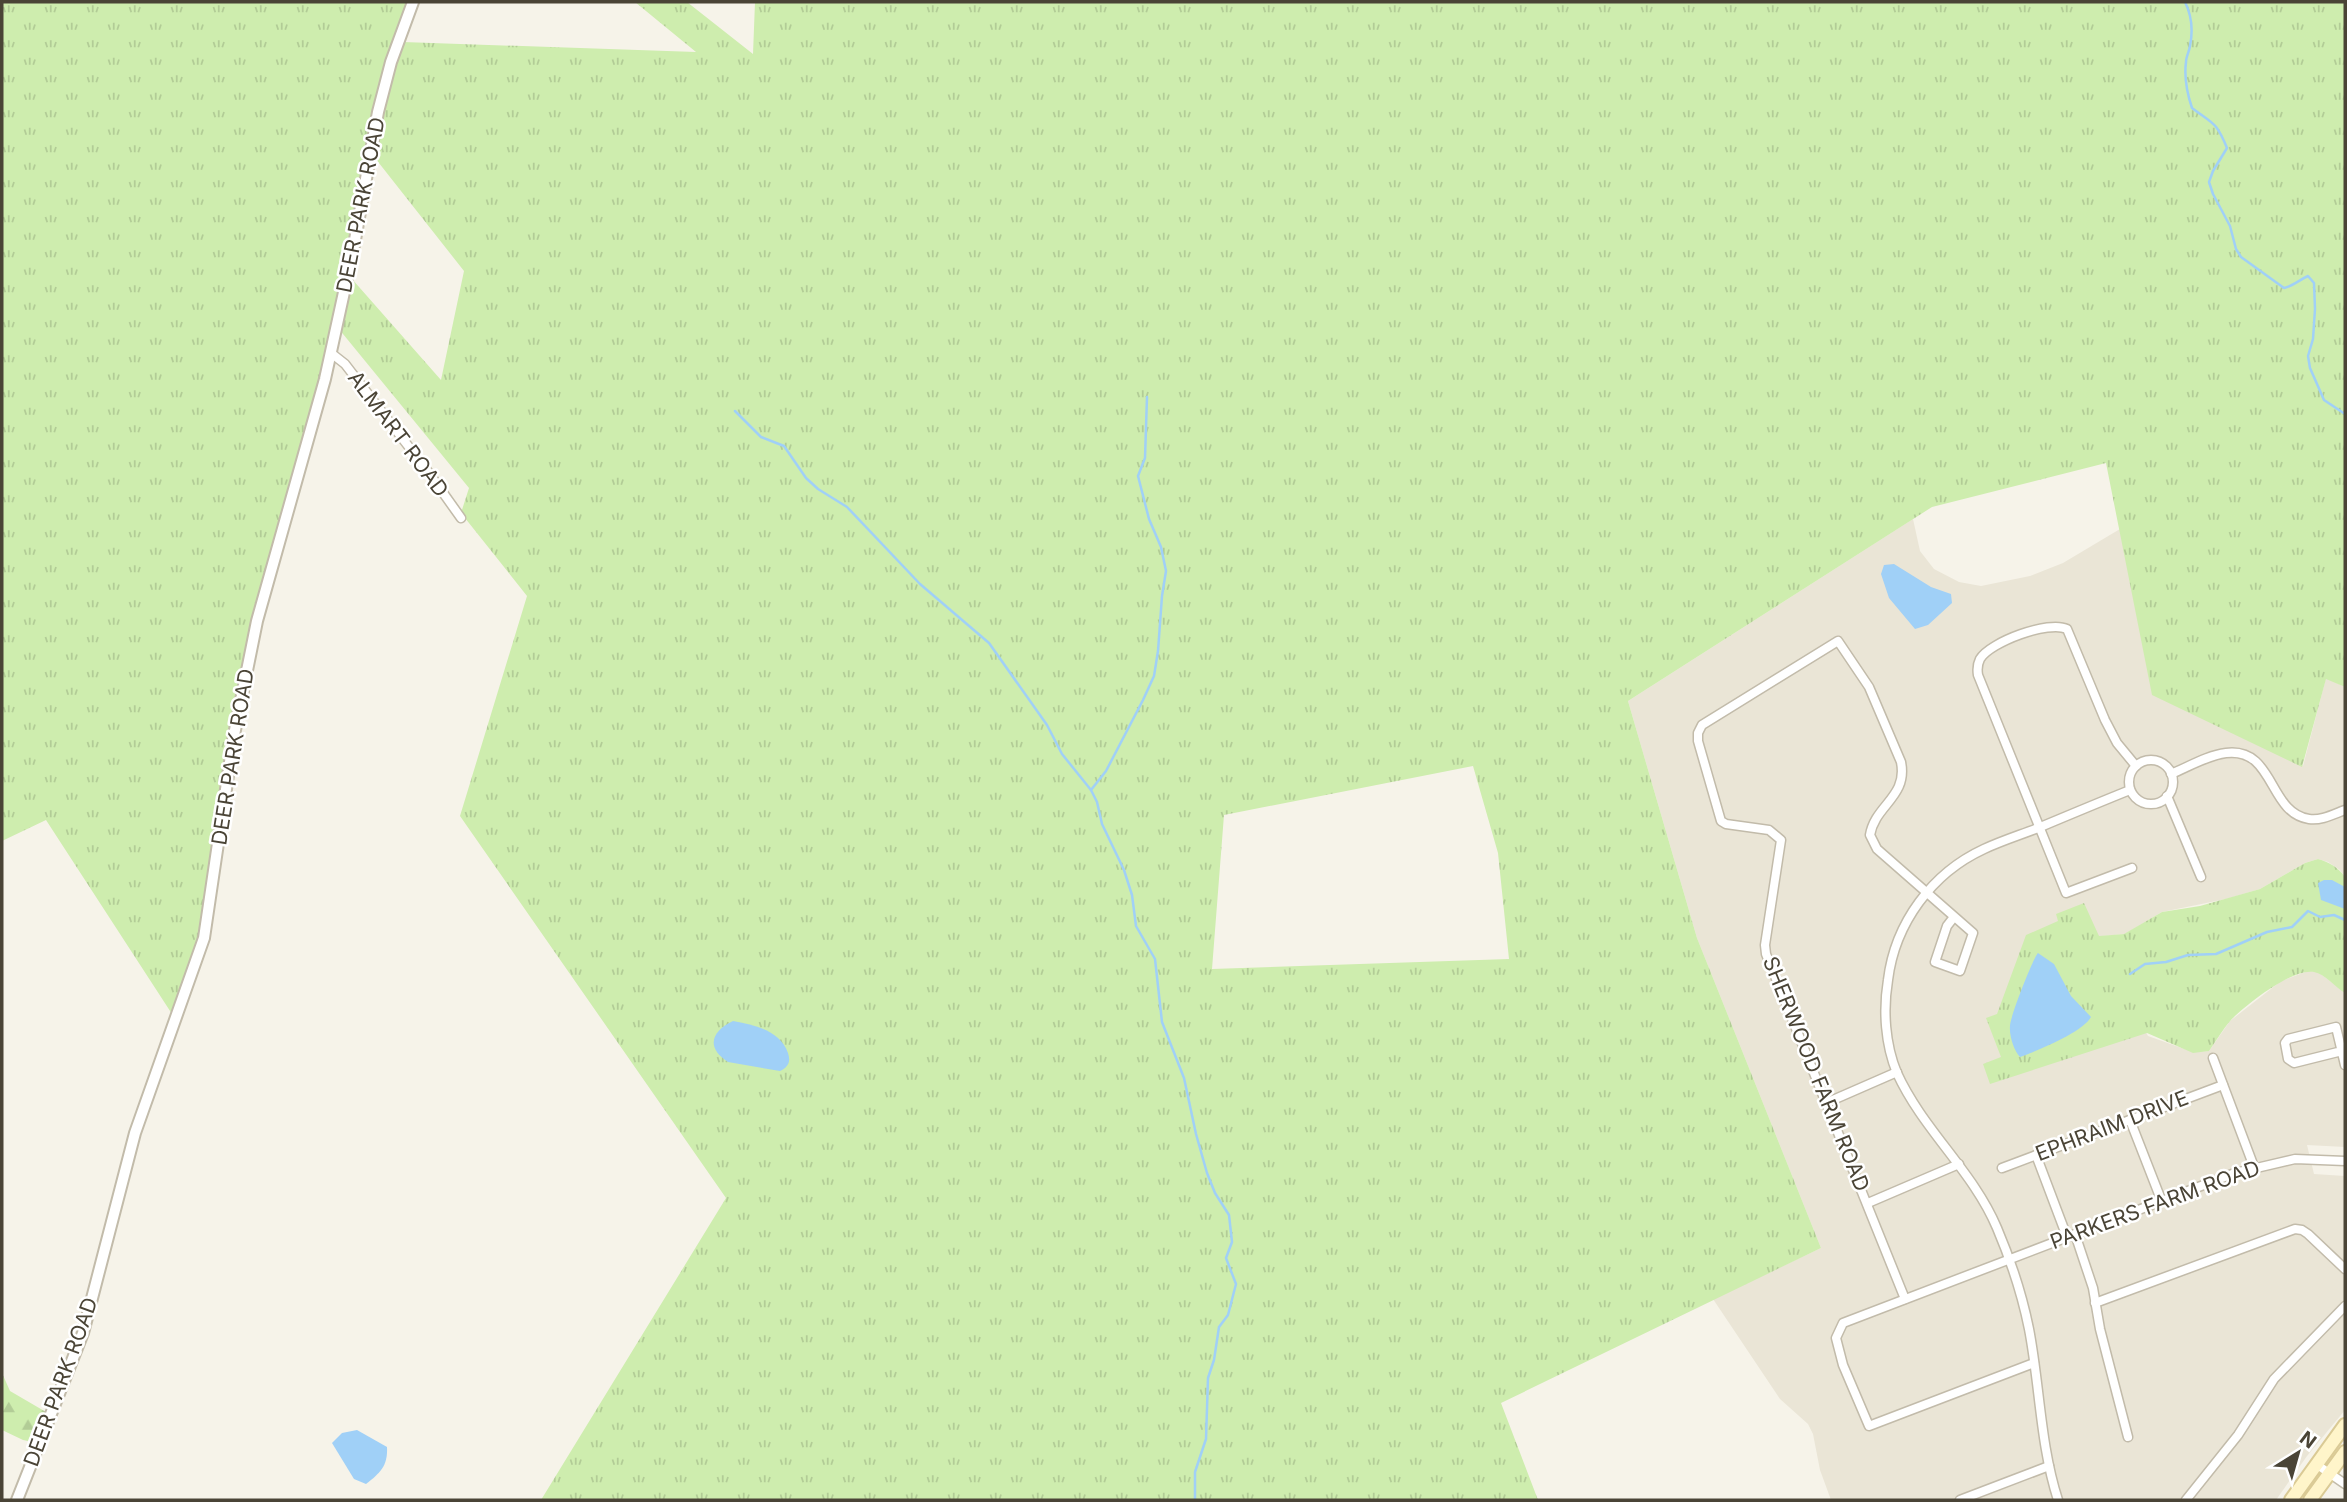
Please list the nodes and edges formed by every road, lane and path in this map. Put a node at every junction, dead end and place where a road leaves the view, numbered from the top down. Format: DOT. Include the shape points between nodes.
graph roads {
  1 [pos="412,2"];
  2 [pos="331,353"];
  3 [pos="461,518"];
  4 [pos="2136,766"];
  5 [pos="2171,774"];
  6 [pos="2130,790"];
  7 [pos="2167,796"];
  8 [pos="2345,810"];
  9 [pos="2040,827"];
  10 [pos="2132,867"];
  11 [pos="2201,877"];
  12 [pos="1927,892"];
  13 [pos="1954,917"];
  14 [pos="2342,1051"];
  15 [pos="2213,1058"];
  16 [pos="2345,1065"];
  17 [pos="1897,1072"];
  18 [pos="2223,1085"];
  19 [pos="1826,1103"];
  20 [pos="2130,1119"];
  21 [pos="2036,1155"];
  22 [pos="2345,1161"];
  23 [pos="1959,1164"];
  24 [pos="2254,1167"];
  25 [pos="2002,1168"];
  26 [pos="2162,1202"];
  27 [pos="1868,1203"];
  28 [pos="2071,1236"];
  29 [pos="2010,1260"];
  30 [pos="2345,1269"];
  31 [pos="1905,1299"];
  32 [pos="2095,1303"];
  33 [pos="2345,1306"];
  34 [pos="2034,1363"];
  35 [pos="2345,1425"];
  36 [pos="2128,1437"];
  37 [pos="2345,1452"];
  38 [pos="2316,1464"];
  39 [pos="2049,1466"];
  40 [pos="2329,1473"];
  41 [pos="2345,1484"];
  42 [pos="17,1500"];
  43 [pos="1960,1500"];
  44 [pos="2058,1500"];
  45 [pos="2186,1500"];
  46 [pos="2291,1500"];
  47 [pos="2310,1500"];
  1 -- 2 [label="street, DEER PARK ROAD" via="378,112"];
  2 -- 3 [label="street, ALMART ROAD" via="345,364"];
  2 -- 42 [label="street, DEER PARK ROAD" via="254,634 204,938 135,1133 87,1321"];
  4 -- 5 [label="street" via="2155,761"];
  4 -- 6 [label="street"];
  4 -- 9 [label="street" via="2105,720 2067,629 2038,629 1991,649 1978,662 1978,675"];
  5 -- 7 [label="street"];
  5 -- 8 [label="street" via="2216,755 2236,752 2258,762 2284,805 2300,816 2319,819"];
  6 -- 7 [label="street" via="2147,803"];
  6 -- 9 [label="street"];
  7 -- 11 [label="street"];
  9 -- 10 [label="street" via="2066,892"];
  9 -- 12 [label="street" via="1983,849"];
  12 -- 13 [label="street"];
  12 -- 17 [label="street" via="1907,922 1889,969 1886,1022"];
  12 -- 19 [label="street, SHERWOOD FARM ROAD" via="1877,849 1870,835 1875,819 1898,790 1903,772 1869,687 1838,641 1702,725 1699,740 1721,821 1769,830 1781,840 1765,949"];
  13 -- 13 [label="street" via="1973,933 1960,971 1935,962"];
  14 -- 14 [label="street" via="2336,1027 2288,1039 2285,1044 2288,1059 2294,1063"];
  14 -- 16 [label="street"];
  15 -- 18 [label="street"];
  17 -- 19 [label="street"];
  17 -- 23 [label="street"];
  18 -- 20 [label="street, EPHRAIM DRIVE"];
  18 -- 24 [label="street"];
  19 -- 27 [label="street, SHERWOOD FARM ROAD"];
  20 -- 21 [label="street, EPHRAIM DRIVE"];
  20 -- 26 [label="street"];
  21 -- 25 [label="street, EPHRAIM DRIVE"];
  21 -- 28 [label="street"];
  22 -- 24 [label="street, PARKERS FARM ROAD" via="2295,1159"];
  23 -- 27 [label="street"];
  23 -- 29 [label="street" via="1996,1224"];
  24 -- 26 [label="street, PARKERS FARM ROAD"];
  26 -- 28 [label="street, PARKERS FARM ROAD"];
  27 -- 31 [label="street, SHERWOOD FARM ROAD"];
  28 -- 29 [label="street, PARKERS FARM ROAD"];
  28 -- 32 [label="street" via="2088,1271"];
  29 -- 31 [label="street, PARKERS FARM ROAD"];
  29 -- 34 [label="street"];
  30 -- 32 [label="street" via="2308,1234 2295,1229"];
  31 -- 34 [label="street, PARKERS FARM ROAD" via="1843,1323 1837,1333 1843,1365 1868,1426"];
  32 -- 36 [label="street"];
  33 -- 45 [label="street" via="2274,1379 2238,1435"];
  34 -- 39 [label="street"];
  35 -- 38 [label="main road"];
  37 -- 40 [label="main road"];
  38 -- 40 [label="street"];
  38 -- 46 [label="main road"];
  39 -- 43 [label="street"];
  39 -- 44 [label="street"];
  40 -- 41 [label="street"];
  40 -- 47 [label="main road"];
}
